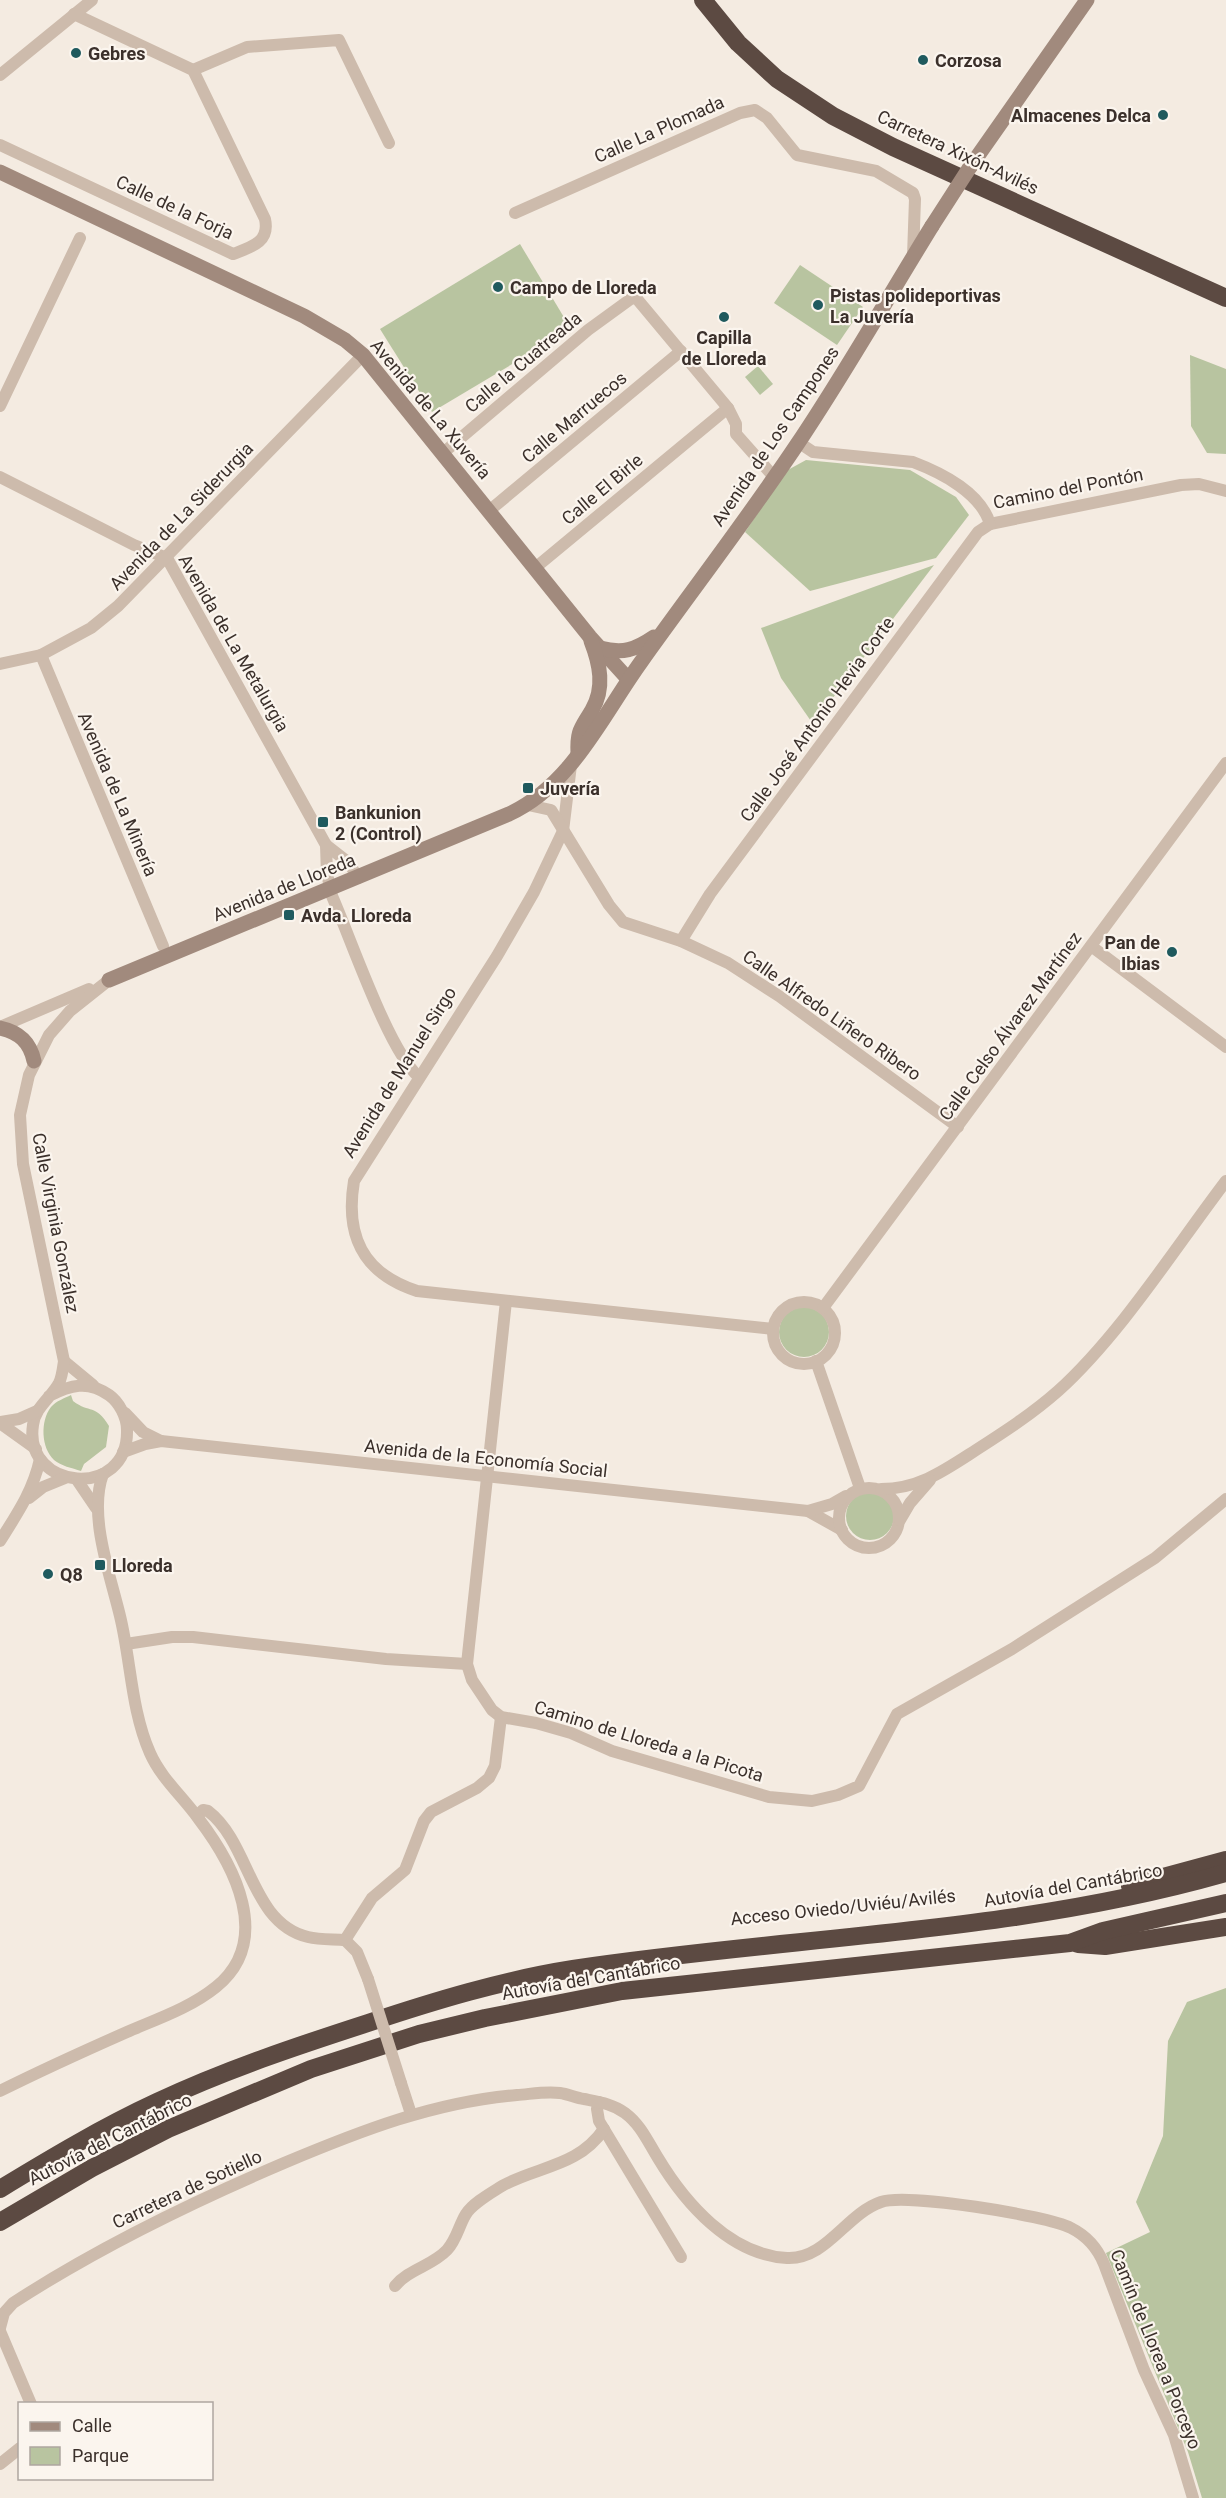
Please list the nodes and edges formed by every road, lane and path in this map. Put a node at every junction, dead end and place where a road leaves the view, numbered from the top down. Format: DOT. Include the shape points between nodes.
graph roads {
  1 [pos="92,0"];
  2 [pos="703,0"];
  3 [pos="1087,0"];
  4 [pos="74,14"];
  5 [pos="193,70"];
  6 [pos="0,75"];
  7 [pos="389,143"];
  8 [pos="0,145"];
  9 [pos="0,172"];
  10 [pos="515,213"];
  11 [pos="80,238"];
  12 [pos="914,256"];
  13 [pos="1226,298"];
  14 [pos="681,351"];
  15 [pos="363,355"];
  16 [pos="0,406"];
  17 [pos="728,408"];
  18 [pos="798,442"];
  19 [pos="443,453"];
  20 [pos="0,477"];
  21 [pos="774,477"];
  22 [pos="1226,491"];
  23 [pos="490,510"];
  24 [pos="990,524"];
  25 [pos="166,558"];
  26 [pos="535,568"];
  27 [pos="662,633"];
  28 [pos="595,642"];
  29 [pos="41,655"];
  30 [pos="0,664"];
  31 [pos="628,679"];
  32 [pos="574,759"];
  33 [pos="1226,763"];
  34 [pos="528,805"];
  35 [pos="564,831"];
  36 [pos="326,845"];
  37 [pos="358,878"];
  38 [pos="331,889"];
  39 [pos="681,941"];
  40 [pos="163,946"];
  41 [pos="1091,946"];
  42 [pos="109,980"];
  43 [pos="0,1027"];
  44 [pos="1226,1047"];
  45 [pos="34,1061"];
  46 [pos="418,1076"];
  47 [pos="958,1127"];
  48 [pos="1226,1180"];
  49 [pos="506,1301"];
  50 [pos="822,1308"];
  51 [pos="773,1329"];
  52 [pos="64,1361"];
  53 [pos="816,1361"];
  54 [pos="95,1387"];
  55 [pos="49,1396"];
  56 [pos="121,1407"];
  57 [pos="37,1411"];
  58 [pos="0,1423"];
  59 [pos="161,1441"];
  60 [pos="123,1452"];
  61 [pos="38,1454"];
  62 [pos="103,1474"];
  63 [pos="489,1476"];
  64 [pos="71,1479"];
  65 [pos="931,1479"];
  66 [pos="880,1489"];
  67 [pos="855,1491"];
  68 [pos="1226,1499"];
  69 [pos="26,1501"];
  70 [pos="96,1508"];
  71 [pos="808,1511"];
  72 [pos="900,1520"];
  73 [pos="842,1530"];
  74 [pos="0,1541"];
  75 [pos="126,1644"];
  76 [pos="467,1664"];
  77 [pos="501,1717"];
  78 [pos="197,1816"];
  79 [pos="1226,1860"];
  80 [pos="1226,1873"];
  81 [pos="1226,1903"];
  82 [pos="1226,1927"];
  83 [pos="345,1940"];
  84 [pos="1070,1944"];
  85 [pos="569,1970"];
  86 [pos="0,2091"];
  87 [pos="599,2102"];
  88 [pos="411,2114"];
  89 [pos="604,2129"];
  90 [pos="0,2189"];
  91 [pos="0,2222"];
  92 [pos="681,2257"];
  93 [pos="395,2286"];
  94 [pos="0,2329"];
  95 [pos="31,2402"];
  96 [pos="18,2450"];
  97 [pos="0,2464"];
  98 [pos="1193,2498"];
  1 -- 4 [label="street"];
  2 -- 13 [label="highway, Carretera Xixón-Avilés" via="738,43 777,79 833,116"];
  3 -- 12 [label="street, Avenida de Los Campones, bridge" via="970,167"];
  4 -- 5 [label="street"];
  4 -- 6 [label="street"];
  5 -- 7 [label="street" via="247,47 339,40"];
  5 -- 8 [label="street, Calle de la Forja" via="266,219 263,240 252,247 233,254"];
  9 -- 15 [label="street, Avenida de La Xuvería" via="321,324"];
  10 -- 12 [label="street, Calle La Plomada" via="754,110 767,118 797,154 876,171 913,193"];
  11 -- 16 [label="street"];
  12 -- 18 [label="street, Avenida de Los Campones"];
  14 -- 17 [label="street"];
  14 -- 19 [label="street, Calle la Cuatreada" via="637,299 627,300"];
  14 -- 23 [label="street, Calle Marruecos"];
  15 -- 19 [label="street, Avenida de La Xuvería"];
  15 -- 25 [label="street, Avenida de La Siderurgia"];
  17 -- 21 [label="street" via="736,434"];
  17 -- 26 [label="street, Calle El Birle"];
  18 -- 21 [label="street, Avenida de Los Campones"];
  18 -- 24 [label="street, Camino del Pontón" via="813,452 913,462 929,468 977,501"];
  19 -- 23 [label="street, Avenida de La Xuvería"];
  20 -- 25 [label="street, Avenida de La Metalurgia"];
  21 -- 27 [label="street, Avenida de Los Campones"];
  22 -- 24 [label="street, Camino del Pontón" via="1199,484 1181,485"];
  23 -- 26 [label="street, Avenida de La Xuvería"];
  24 -- 39 [label="street, Calle José Antonio Hevia Corte" via="978,532 845,711 710,894"];
  25 -- 29 [label="street, Avenida de La Siderurgia" via="91,628"];
  25 -- 36 [label="street, Avenida de La Metalurgia"];
  26 -- 28 [label="street, Avenida de La Xuvería"];
  27 -- 28 [label="street" via="634,650 613,651"];
  27 -- 31 [label="street, Avenida de Los Campones"];
  28 -- 31 [label="street, Avenida de La Xuvería"];
  28 -- 32 [label="street, Avenida de La Xuvería" via="601,682 593,709 577,733"];
  29 -- 30 [label="street, Avenida de La Siderurgia"];
  29 -- 40 [label="street, Avenida de La Minería"];
  31 -- 32 [label="street, Avenida de Manuel Sirgo"];
  32 -- 34 [label="street, Avenida de Lloreda" via="548,790"];
  32 -- 35 [label="street, Avenida de Manuel Sirgo"];
  33 -- 41 [label="street, Calle Celso Álvarez Martínez"];
  34 -- 35 [label="street" via="550,810"];
  34 -- 37 [label="street, Avenida de Lloreda"];
  35 -- 39 [label="street, Calle Alfredo Liñero Ribero" via="623,922"];
  35 -- 46 [label="street, Avenida de Manuel Sirgo" via="497,956"];
  36 -- 37 [label="street" via="349,863"];
  36 -- 38 [label="street"];
  37 -- 38 [label="street, Avenida de Lloreda"];
  38 -- 42 [label="street, Avenida de Lloreda"];
  38 -- 46 [label="street" via="389,1030"];
  39 -- 47 [label="street, Calle Alfredo Liñero Ribero" via="728,963 779,996"];
  41 -- 44 [label="street"];
  41 -- 47 [label="street, Calle Celso Álvarez Martínez"];
  42 -- 43 [label="street, Avenida de Lloreda"];
  42 -- 45 [label="street, Calle Virginia González" via="58,1022"];
  43 -- 45 [label="street" via="22,1036"];
  45 -- 52 [label="street, Calle Virginia González" via="23,1097 19,1136"];
  46 -- 49 [label="street, Avenida de Manuel Sirgo" via="354,1180 351,1214 358,1244 375,1269 401,1286"];
  47 -- 50 [label="street, Calle Celso Álvarez Martínez"];
  48 -- 65 [label="street" via="1083,1366 1027,1417"];
  49 -- 51 [label="street, Avenida de Manuel Sirgo"];
  49 -- 63 [label="street"];
  50 -- 51 [label="street" via="796,1303 780,1312"];
  50 -- 53 [label="street" via="830,1316 834,1336 825,1355"];
  51 -- 53 [label="street" via="776,1347 782,1354 798,1363"];
  52 -- 54 [label="street"];
  52 -- 55 [label="street, Calle Virginia González" via="60,1382"];
  53 -- 67 [label="street"];
  54 -- 55 [label="street" via="69,1386"];
  54 -- 56 [label="street"];
  55 -- 57 [label="street"];
  56 -- 59 [label="street, Avenida de la Economía Social" via="143,1432"];
  56 -- 60 [label="street" via="127,1425"];
  57 -- 58 [label="street"];
  57 -- 61 [label="street" via="32,1425"];
  58 -- 61 [label="street"];
  59 -- 60 [label="street, Avenida de la Economía Social"];
  59 -- 63 [label="street, Avenida de la Economía Social"];
  60 -- 62 [label="street"];
  61 -- 64 [label="street" via="50,1470"];
  61 -- 69 [label="street" via="35,1481"];
  62 -- 64 [label="street"];
  62 -- 70 [label="street"];
  63 -- 71 [label="street, Avenida de la Economía Social"];
  63 -- 76 [label="street"];
  64 -- 69 [label="street" via="43,1487"];
  64 -- 70 [label="street"];
  65 -- 66 [label="street" via="898,1489"];
  65 -- 72 [label="street"];
  66 -- 67 [label="street"];
  66 -- 72 [label="street" via="896,1502"];
  67 -- 71 [label="street, Avenida de la Economía Social"];
  67 -- 73 [label="street" via="841,1506"];
  68 -- 77 [label="street, Camino de Lloreda a la Picota" via="1155,1557 1012,1649 897,1714 859,1786 838,1795 812,1801 768,1797 612,1751 571,1733"];
  69 -- 74 [label="street"];
  70 -- 75 [label="street"];
  71 -- 73 [label="street, Avenida de la Economía Social"];
  72 -- 73 [label="street" via="890,1540 871,1548 851,1542"];
  75 -- 76 [label="street" via="193,1636"];
  75 -- 78 [label="street" via="144,1738 158,1768"];
  76 -- 77 [label="street" via="472,1680"];
  77 -- 83 [label="street" via="495,1766 489,1778 431,1812 405,1870 372,1898"];
  78 -- 83 [label="street" via="208,1811 232,1836 276,1919 309,1938"];
  78 -- 86 [label="street" via="231,1870 244,1904 246,1930 233,1970 193,2003"];
  79 -- 85 [label="highway, Acceso Oviedo/Uviéu/Avilés" via="1122,1888 1017,1908 618,1953"];
  80 -- 85 [label="highway, Autovía del Cantábrico" via="1098,1905 1014,1919"];
  81 -- 84 [label="highway, Autovía del Cantábrico" via="1103,1931"];
  82 -- 84 [label="highway" via="1105,1946"];
  83 -- 88 [label="street, bridge" via="357,1952 368,1979"];
  84 -- 91 [label="highway, Autovía del Cantábrico" via="622,1991 419,2034 311,2069 168,2129"];
  85 -- 90 [label="highway, Autovía del Cantábrico" via="407,2010 228,2072 157,2102 62,2151"];
  87 -- 88 [label="street, Camín de Llorea a Porceyo" via="550,2092 490,2097"];
  87 -- 89 [label="street" via="597,2109"];
  87 -- 98 [label="street, Camín de Llorea a Porceyo" via="629,2116 689,2202 707,2221 764,2253 793,2258 812,2253 864,2211 891,2199 1034,2216 1080,2233 1101,2257 1144,2370 1174,2435"];
  88 -- 94 [label="street, Carretera de Sotiello" via="213,2193 147,2225 13,2303 4,2313"];
  89 -- 92 [label="street"];
  89 -- 93 [label="street" via="598,2139 562,2163 503,2186 480,2201 467,2212 449,2248 435,2261 402,2277"];
  94 -- 95 [label="street, Carretera de Sotiello"];
  96 -- 97 [label="street"];
}
